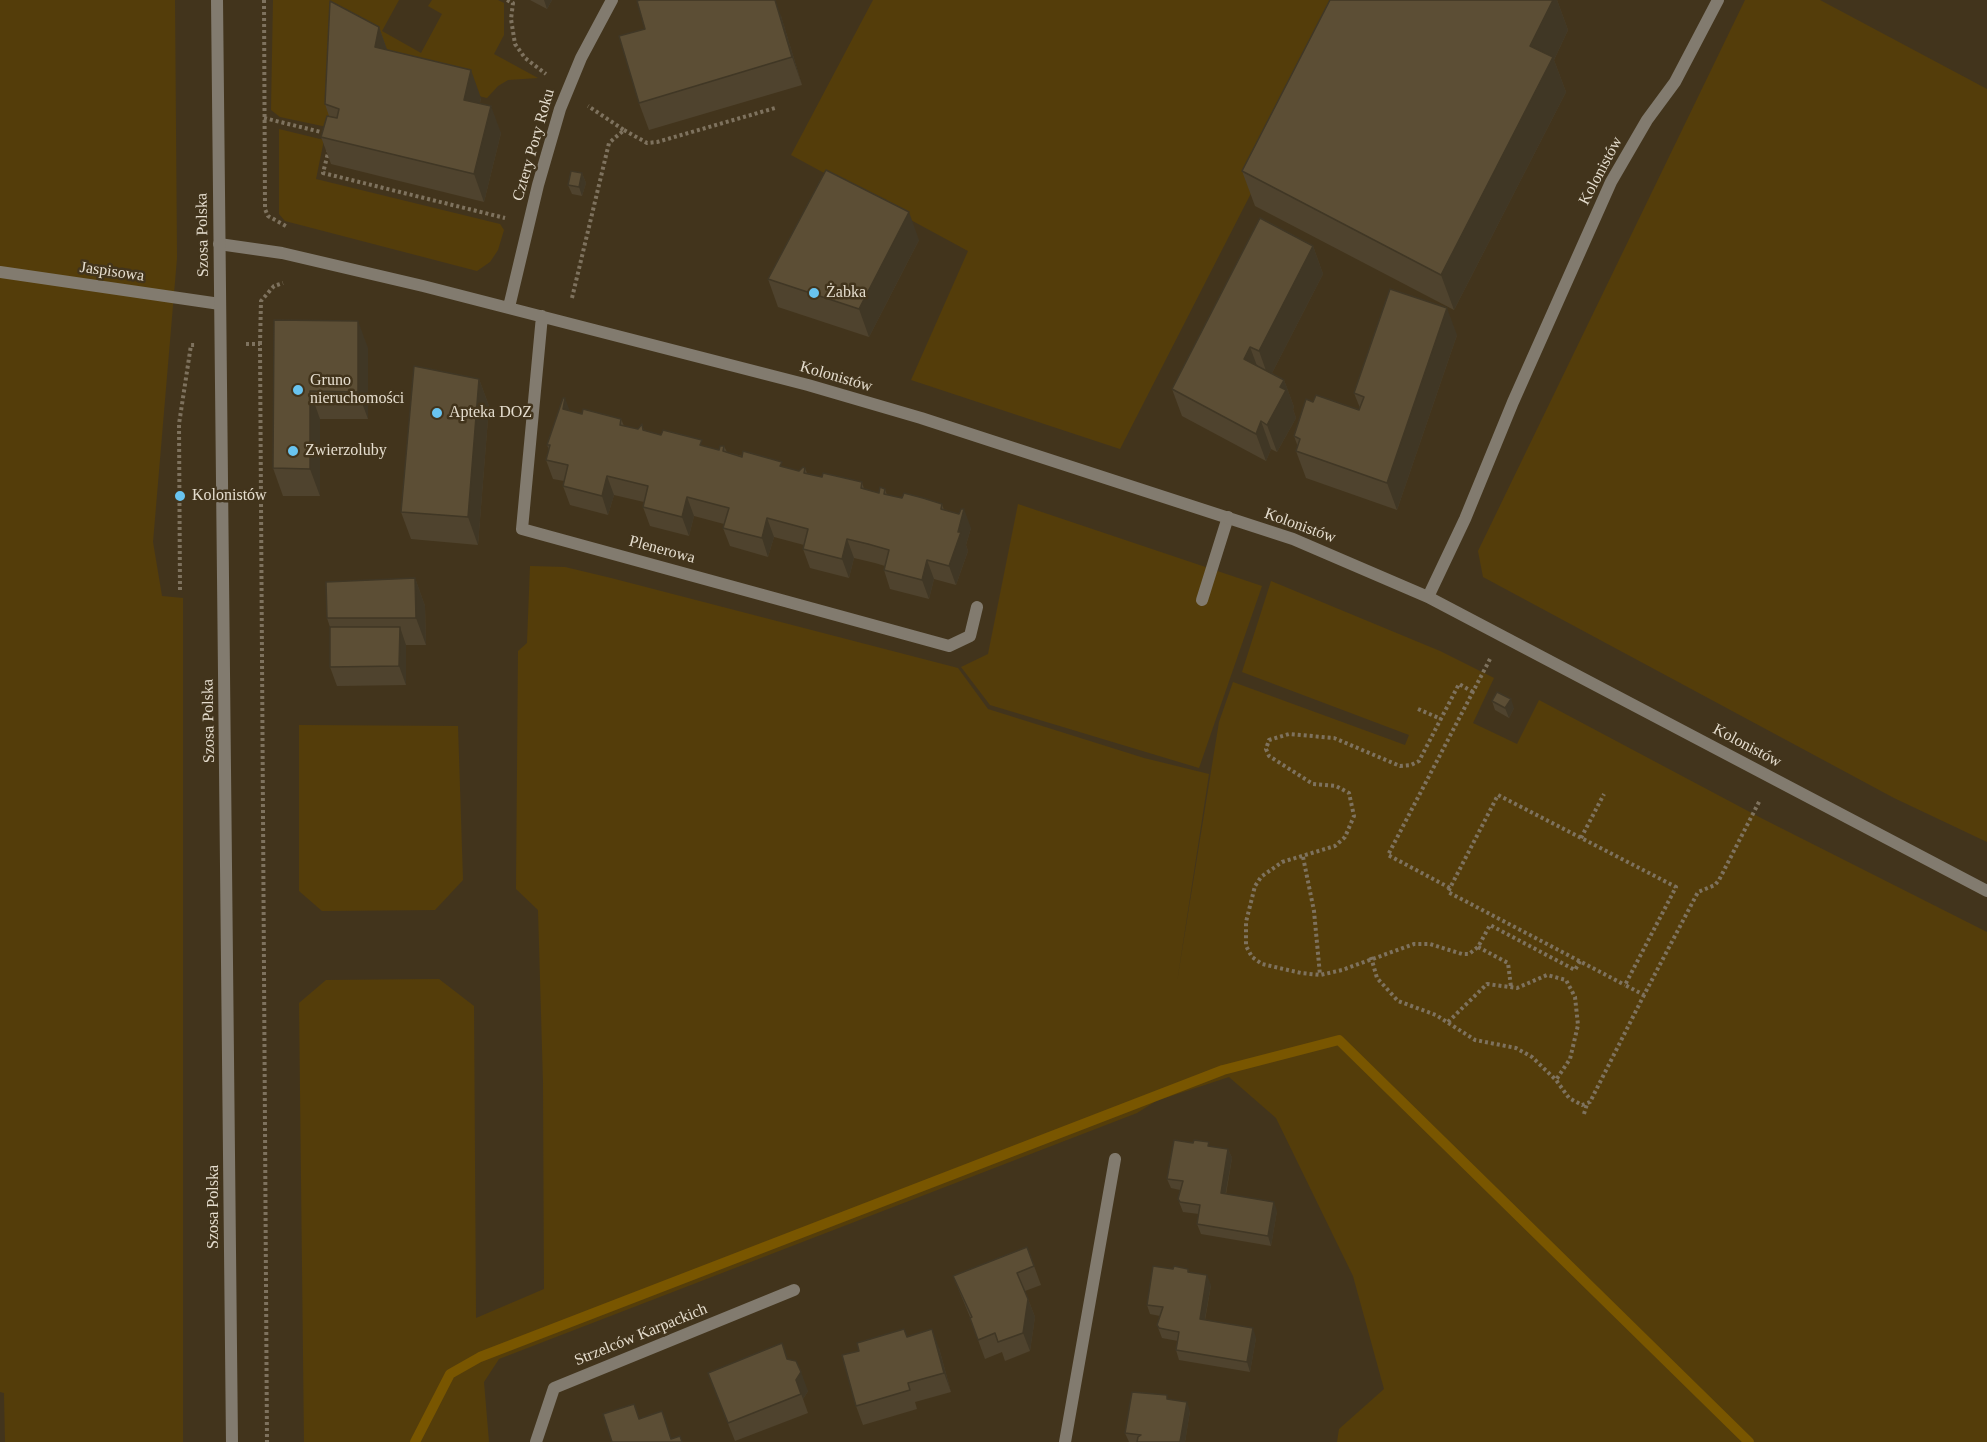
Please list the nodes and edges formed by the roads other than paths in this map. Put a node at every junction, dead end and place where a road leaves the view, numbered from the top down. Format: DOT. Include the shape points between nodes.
graph roads {
  1 [pos="217,0"];
  2 [pos="612,0"];
  3 [pos="1718,0"];
  4 [pos="219,244"];
  5 [pos="0,272"];
  6 [pos="220,304"];
  7 [pos="509,307"];
  8 [pos="542,316"];
  9 [pos="1228,517"];
  10 [pos="1428,597"];
  11 [pos="1202,600"];
  12 [pos="977,607"];
  13 [pos="1987,891"];
  14 [pos="1115,1159"];
  15 [pos="794,1290"];
  16 [pos="232,1442"];
  17 [pos="536,1442"];
  18 [pos="1065,1442"];
  1 -- 4 [label="street, Szosa Polska"];
  2 -- 7 [label="street, Cztery Pory Roku" via="567,89 549,142"];
  3 -- 10 [label="street, Kolonistów" via="1675,82 1647,120 1611,182"];
  4 -- 6 [label="street, Szosa Polska"];
  4 -- 7 [label="street, Kolonistów" via="282,253"];
  5 -- 6 [label="street, Jaspisowa"];
  6 -- 16 [label="street, Szosa Polska"];
  7 -- 8 [label="street, Kolonistów"];
  8 -- 9 [label="street, Kolonistów" via="921,418"];
  8 -- 12 [label="street, Plenerowa" via="522,529 950,646 970,636"];
  9 -- 10 [label="street, Kolonistów" via="1293,539"];
  9 -- 11 [label="street"];
  10 -- 13 [label="street, Kolonistów"];
  14 -- 18 [label="street"];
  15 -- 17 [label="street, Strzelców Karpackich" via="554,1388"];
}
